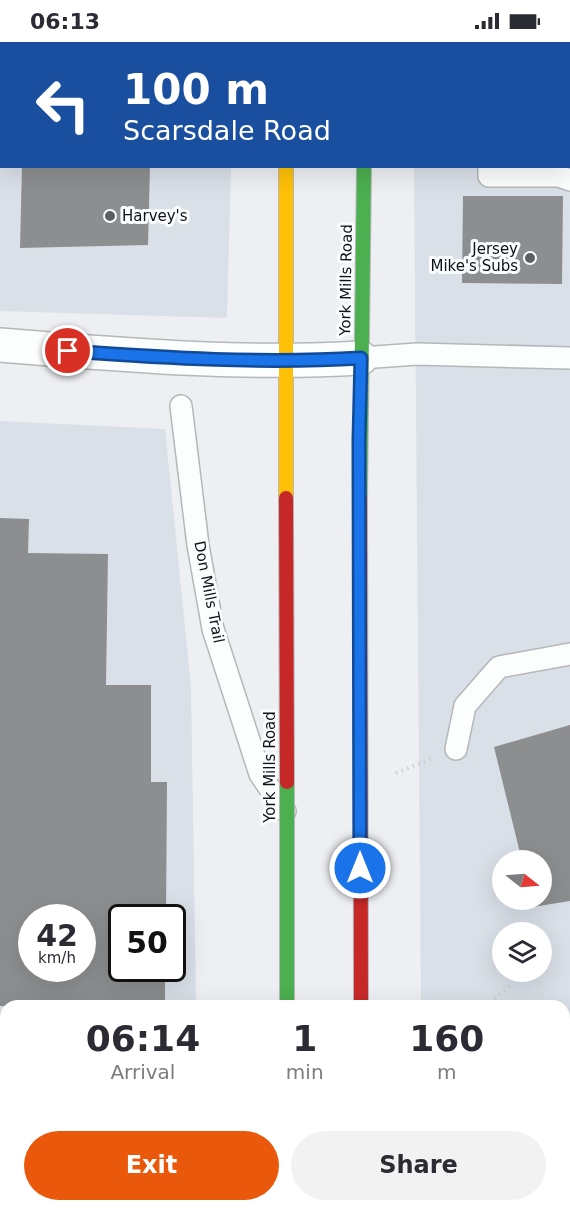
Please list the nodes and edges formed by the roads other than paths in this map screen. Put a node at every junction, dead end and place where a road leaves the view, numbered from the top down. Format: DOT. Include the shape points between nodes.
graph roads {
  1 [pos="286,168"];
  2 [pos="364,168"];
  3 [pos="489,168"];
  4 [pos="570,180"];
  5 [pos="0,345"];
  6 [pos="361,358"];
  7 [pos="570,358"];
  8 [pos="287,363"];
  9 [pos="181,406"];
  10 [pos="570,654"];
  11 [pos="456,749"];
  12 [pos="287,1000"];
  13 [pos="299,1000"];
  14 [pos="361,1000"];
  1 -- 8 [label="main road, York Mills Road"];
  2 -- 6 [label="main road, York Mills Road"];
  3 -- 4 [label="lane" via="489,176 559,176"];
  5 -- 8 [label="street"];
  6 -- 7 [label="lane" via="417,354"];
  6 -- 8 [label="street"];
  6 -- 14 [label="main road, York Mills Road, bridge"];
  8 -- 12 [label="main road, York Mills Road, bridge"];
  9 -- 13 [label="lane, Don Mills Trail" via="213,629 260,774 296,828"];
  10 -- 11 [label="lane" via="499,667 465,706"];
}
